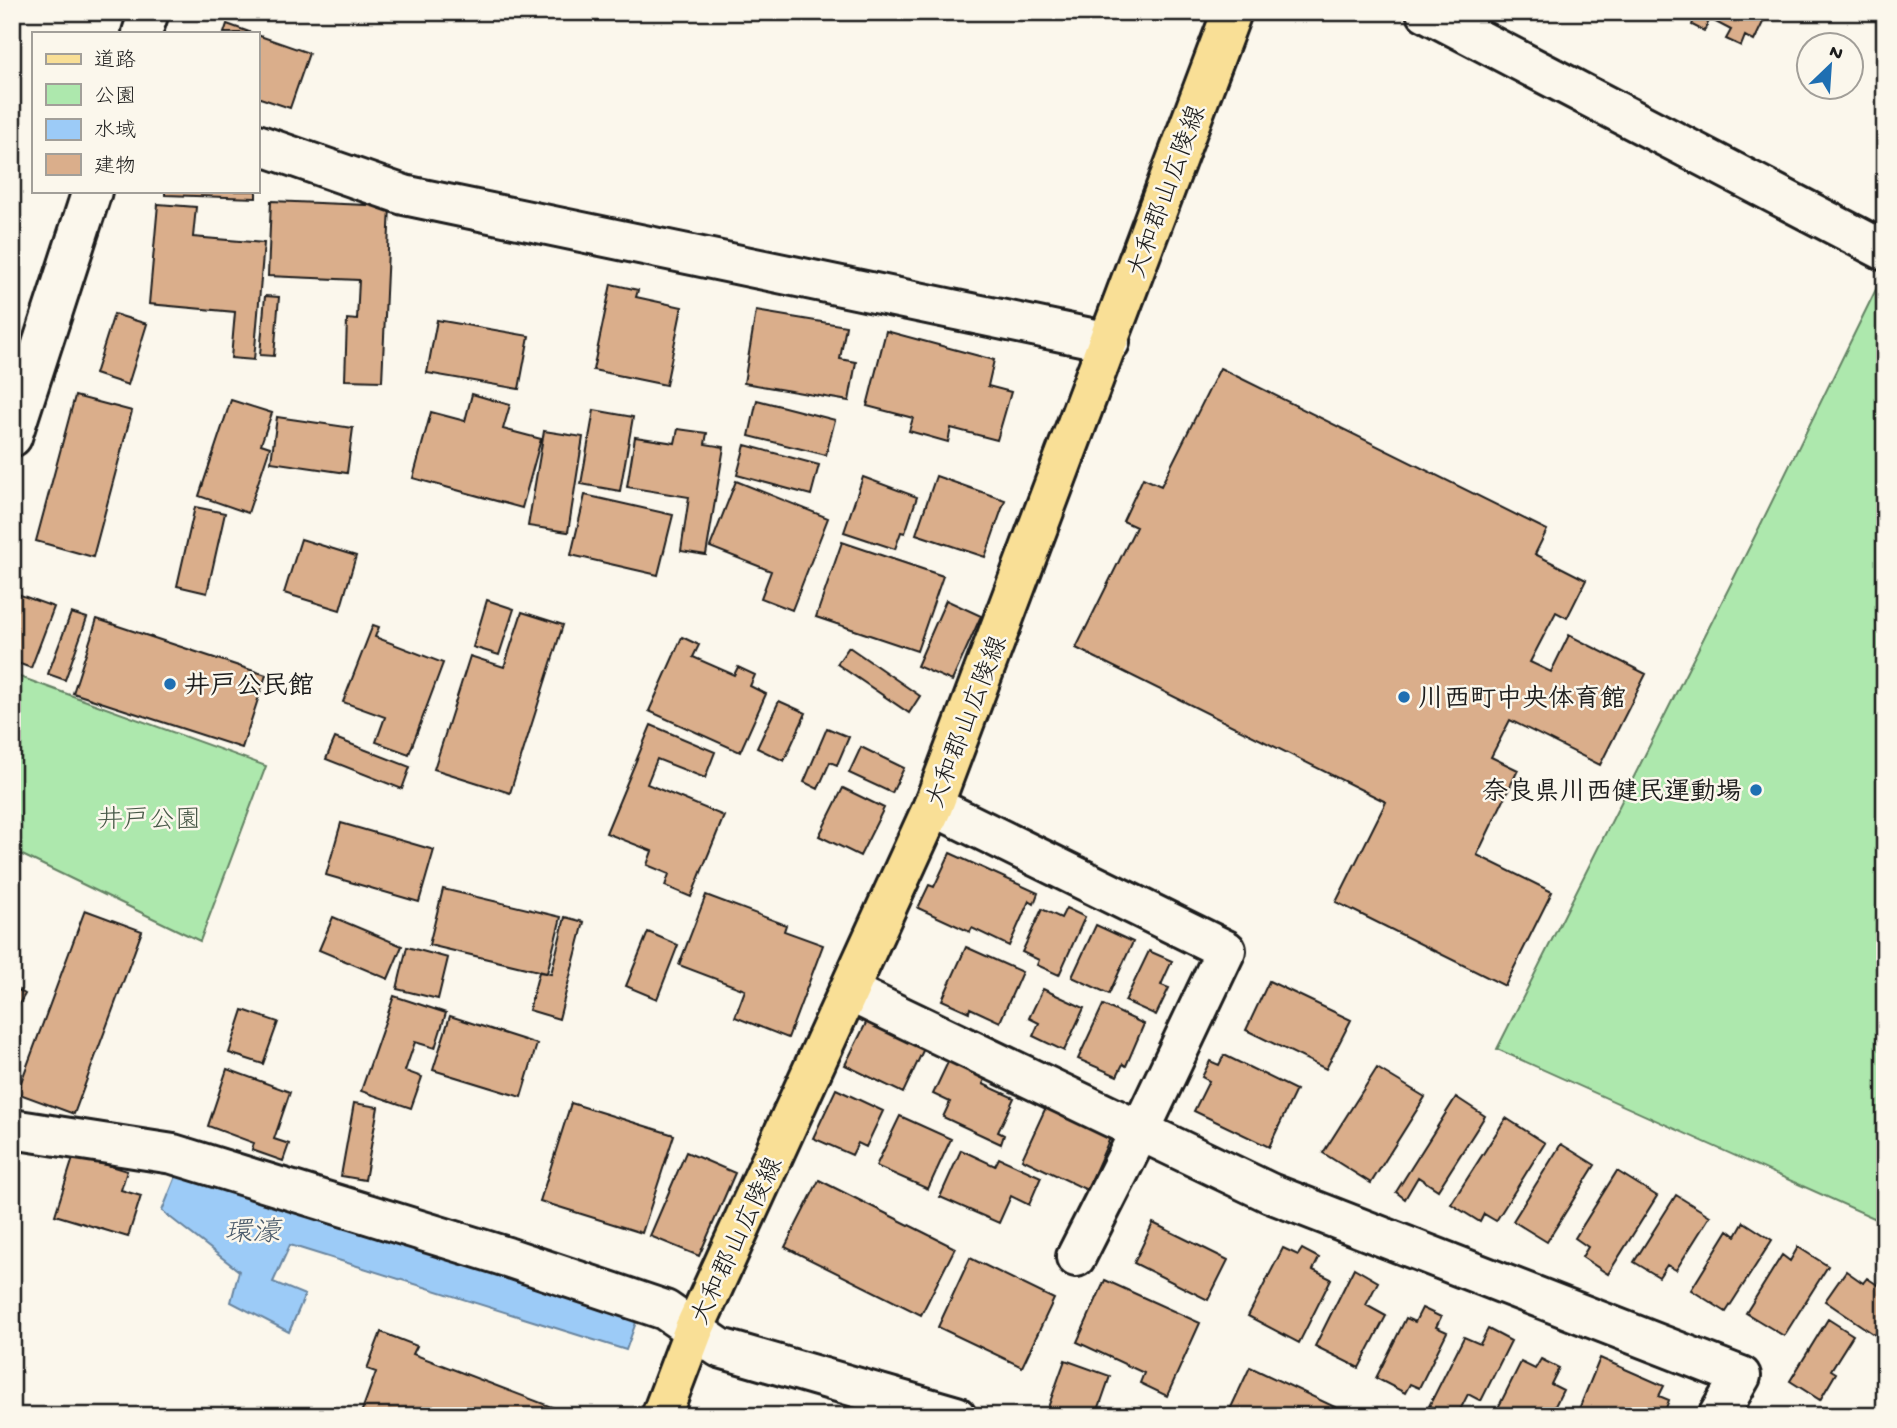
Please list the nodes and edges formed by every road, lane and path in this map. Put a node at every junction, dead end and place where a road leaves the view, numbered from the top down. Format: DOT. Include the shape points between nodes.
graph roads {
  1 [pos="149,12"];
  2 [pos="1232,12"];
  3 [pos="1426,12"];
  4 [pos="142,32"];
  5 [pos="259,145"];
  6 [pos="92,192"];
  7 [pos="1885,251"];
  8 [pos="1110,342"];
  9 [pos="12,437"];
  10 [pos="933,806"];
  11 [pos="850,992"];
  12 [pos="12,1129"];
  13 [pos="1140,1131"];
  14 [pos="1076,1257"];
  15 [pos="694,1329"];
  16 [pos="661,1416"];
  17 [pos="956,1416"];
  18 [pos="1718,1416"];
  1 -- 4 [label="street"];
  2 -- 8 [label="main road, 大和郡山広陵線"];
  3 -- 7 [label="street"];
  5 -- 8 [label="street" via="404,195"];
  6 -- 9 [label="street"];
  8 -- 10 [label="main road, 大和郡山広陵線"];
  10 -- 11 [label="main road, 大和郡山広陵線"];
  10 -- 13 [label="street" via="1226,950"];
  11 -- 13 [label="street"];
  11 -- 15 [label="main road, 大和郡山広陵線"];
  12 -- 15 [label="street" via="173,1154 507,1256 665,1310"];
  13 -- 14 [label="street"];
  13 -- 18 [label="street" via="1270,1194 1741,1376"];
  15 -- 16 [label="main road, 大和郡山広陵線"];
  15 -- 17 [label="street" via="720,1348"];
}
